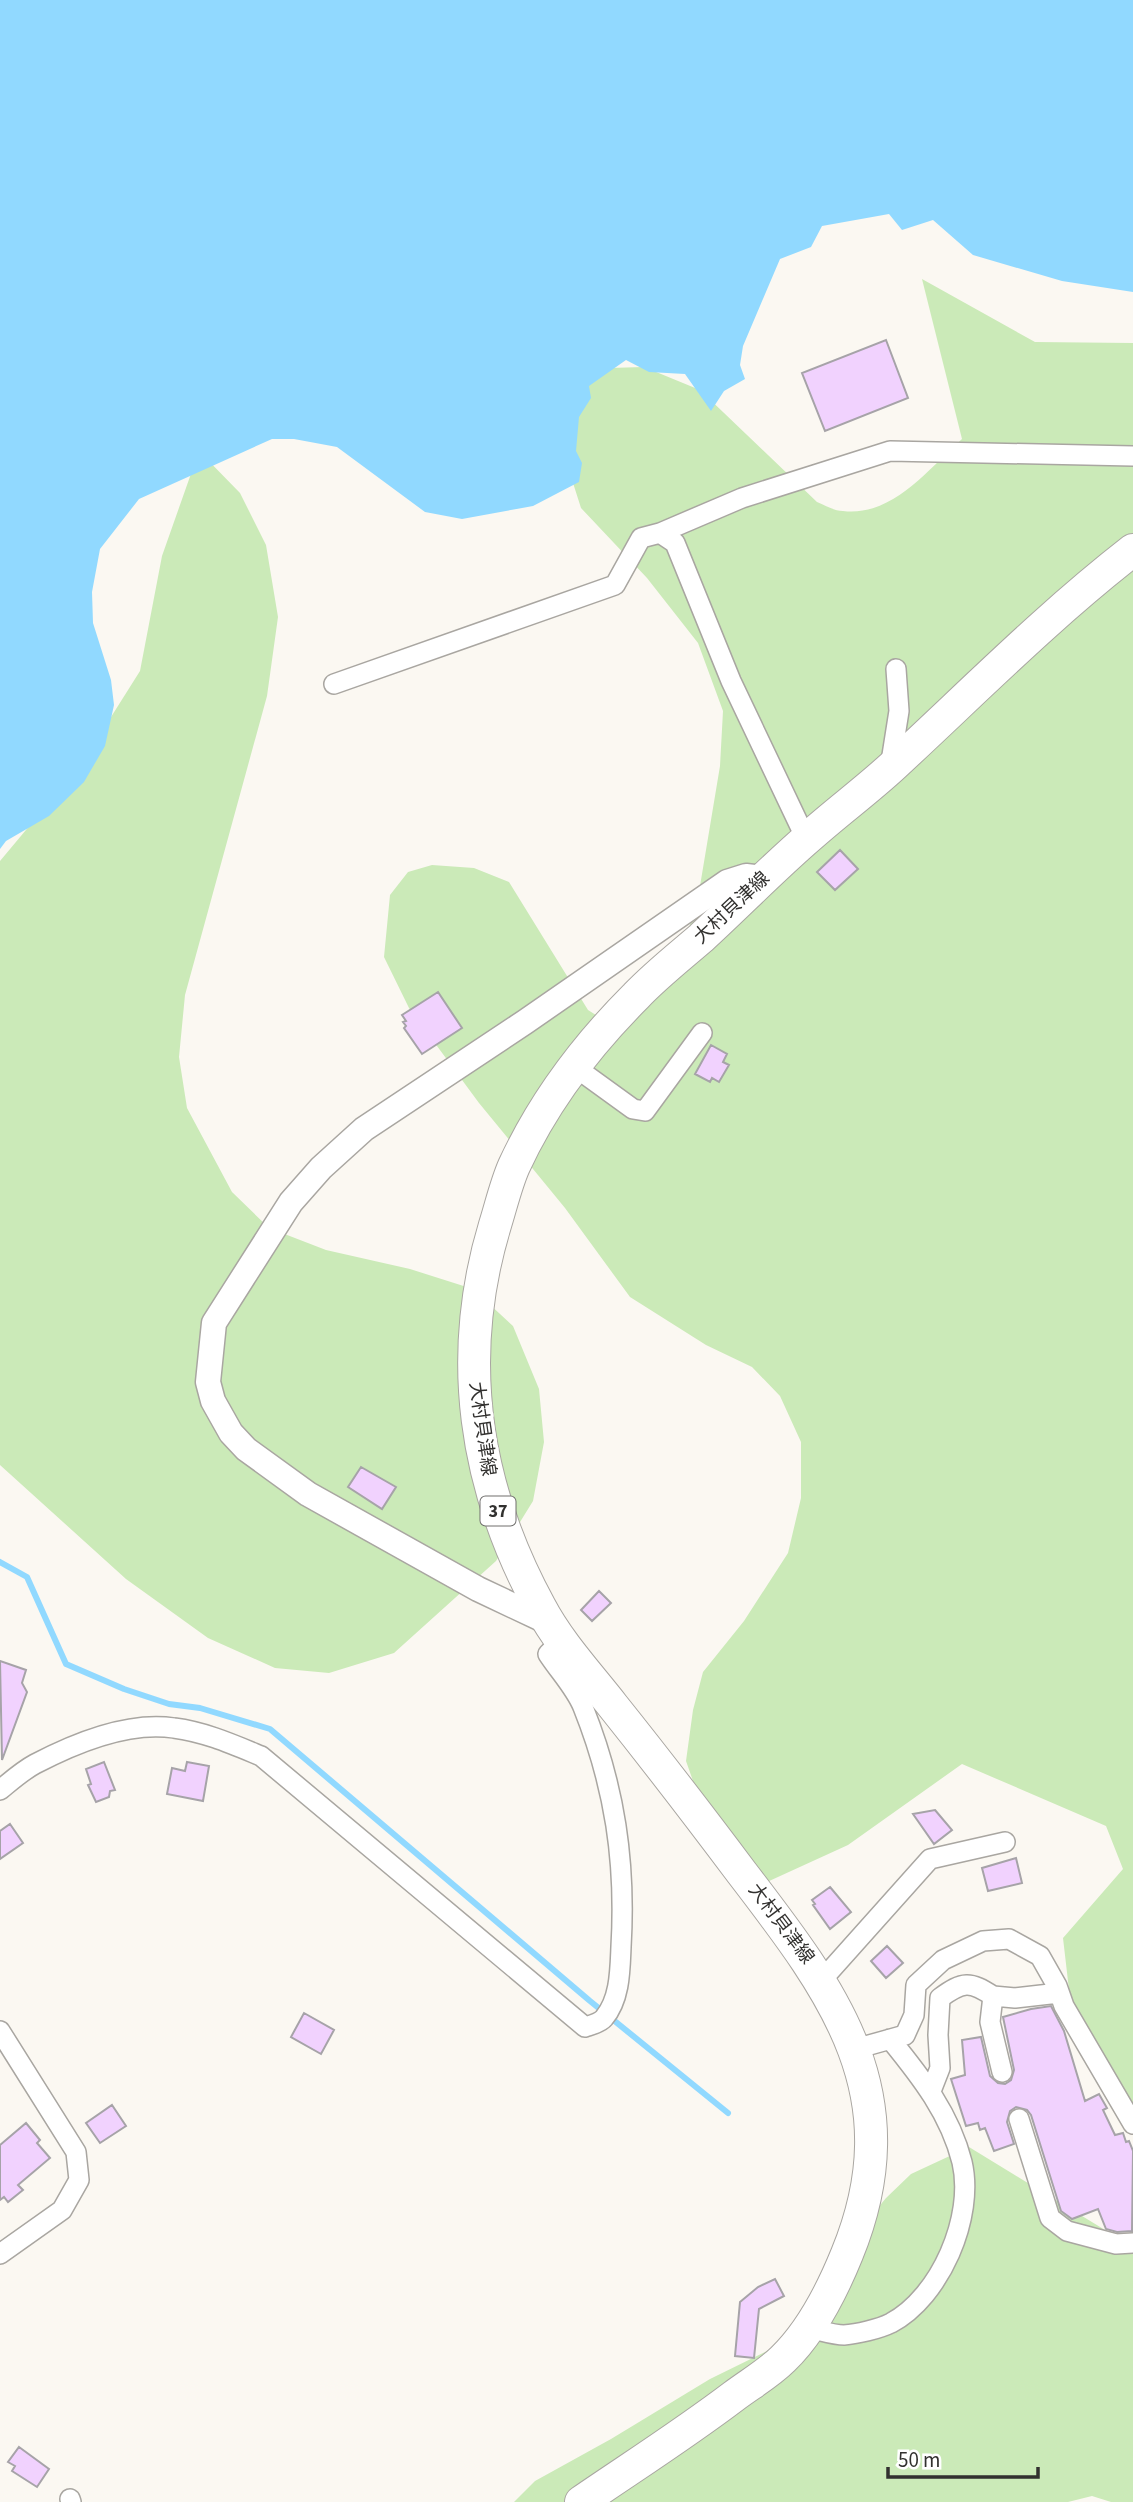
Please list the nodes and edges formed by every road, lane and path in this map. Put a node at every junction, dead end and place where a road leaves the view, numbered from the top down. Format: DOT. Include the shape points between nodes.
graph roads {
  1 [pos="1133,456"];
  2 [pos="660,533"];
  3 [pos="1133,550"];
  4 [pos="896,669"];
  5 [pos="334,684"];
  6 [pos="890,769"];
  7 [pos="806,839"];
  8 [pos="764,878"];
  9 [pos="702,1033"];
  10 [pos="575,1067"];
  11 [pos="555,1632"];
  12 [pos="0,1790"];
  13 [pos="1005,1842"];
  14 [pos="821,1981"];
  15 [pos="1059,1993"];
  16 [pos="993,1996"];
  17 [pos="0,2031"];
  18 [pos="890,2039"];
  19 [pos="855,2049"];
  20 [pos="1002,2072"];
  21 [pos="931,2091"];
  22 [pos="1019,2119"];
  23 [pos="1133,2124"];
  24 [pos="1133,2243"];
  25 [pos="0,2254"];
  26 [pos="808,2328"];
  27 [pos="581,2502"];
  1 -- 2 [label="street" via="890,451 743,498"];
  2 -- 5 [label="street" via="641,538 615,585"];
  2 -- 7 [label="street" via="675,543 731,681"];
  3 -- 6 [label="main road, 大村貝津線 / 37" via="1009,655"];
  4 -- 6 [label="street" via="900,711"];
  6 -- 7 [label="main road, 大村貝津線 / 37"];
  7 -- 8 [label="main road, 大村貝津線 / 37"];
  8 -- 10 [label="main road, 大村貝津線 / 37" via="638,993"];
  8 -- 11 [label="street" via="727,881 364,1129 291,1202 215,1323 208,1382 231,1433 246,1449 308,1494"];
  9 -- 10 [label="street" via="645,1111 634,1109"];
  10 -- 11 [label="main road, 大村貝津線 / 37" via="547,1106 512,1170 487,1253 475,1316 473,1371 478,1433 491,1490 509,1544"];
  11 -- 12 [label="street" via="548,1654 582,1704 605,1771 622,1862 624,1902 616,1997 602,2020 585,2027 261,1756 225,1741 171,1727 131,1729 83,1742 33,1766"];
  11 -- 14 [label="main road, 大村貝津線 / 37"];
  13 -- 14 [label="street" via="930,1859"];
  14 -- 19 [label="main road, 大村貝津線 / 37"];
  15 -- 16 [label="street"];
  15 -- 18 [label="street" via="1040,1956 1009,1939 983,1941 943,1960 916,1985 914,2015 905,2035"];
  15 -- 23 [label="street"];
  16 -- 20 [label="street" via="990,2022"];
  16 -- 21 [label="street" via="975,1984 956,1986 940,1998 940,2068"];
  17 -- 25 [label="street" via="76,2152 79,2180 62,2210"];
  18 -- 19 [label="street"];
  18 -- 21 [label="street"];
  19 -- 26 [label="main road, 大村貝津線 / 37" via="870,2112 870,2170 860,2222 833,2289"];
  21 -- 26 [label="street" via="962,2164 964,2197 957,2239 917,2306 889,2324 844,2335"];
  22 -- 24 [label="street" via="1050,2218 1068,2231 1116,2244"];
  26 -- 27 [label="main road, 大村貝津線 / 37" via="783,2359"];
}
